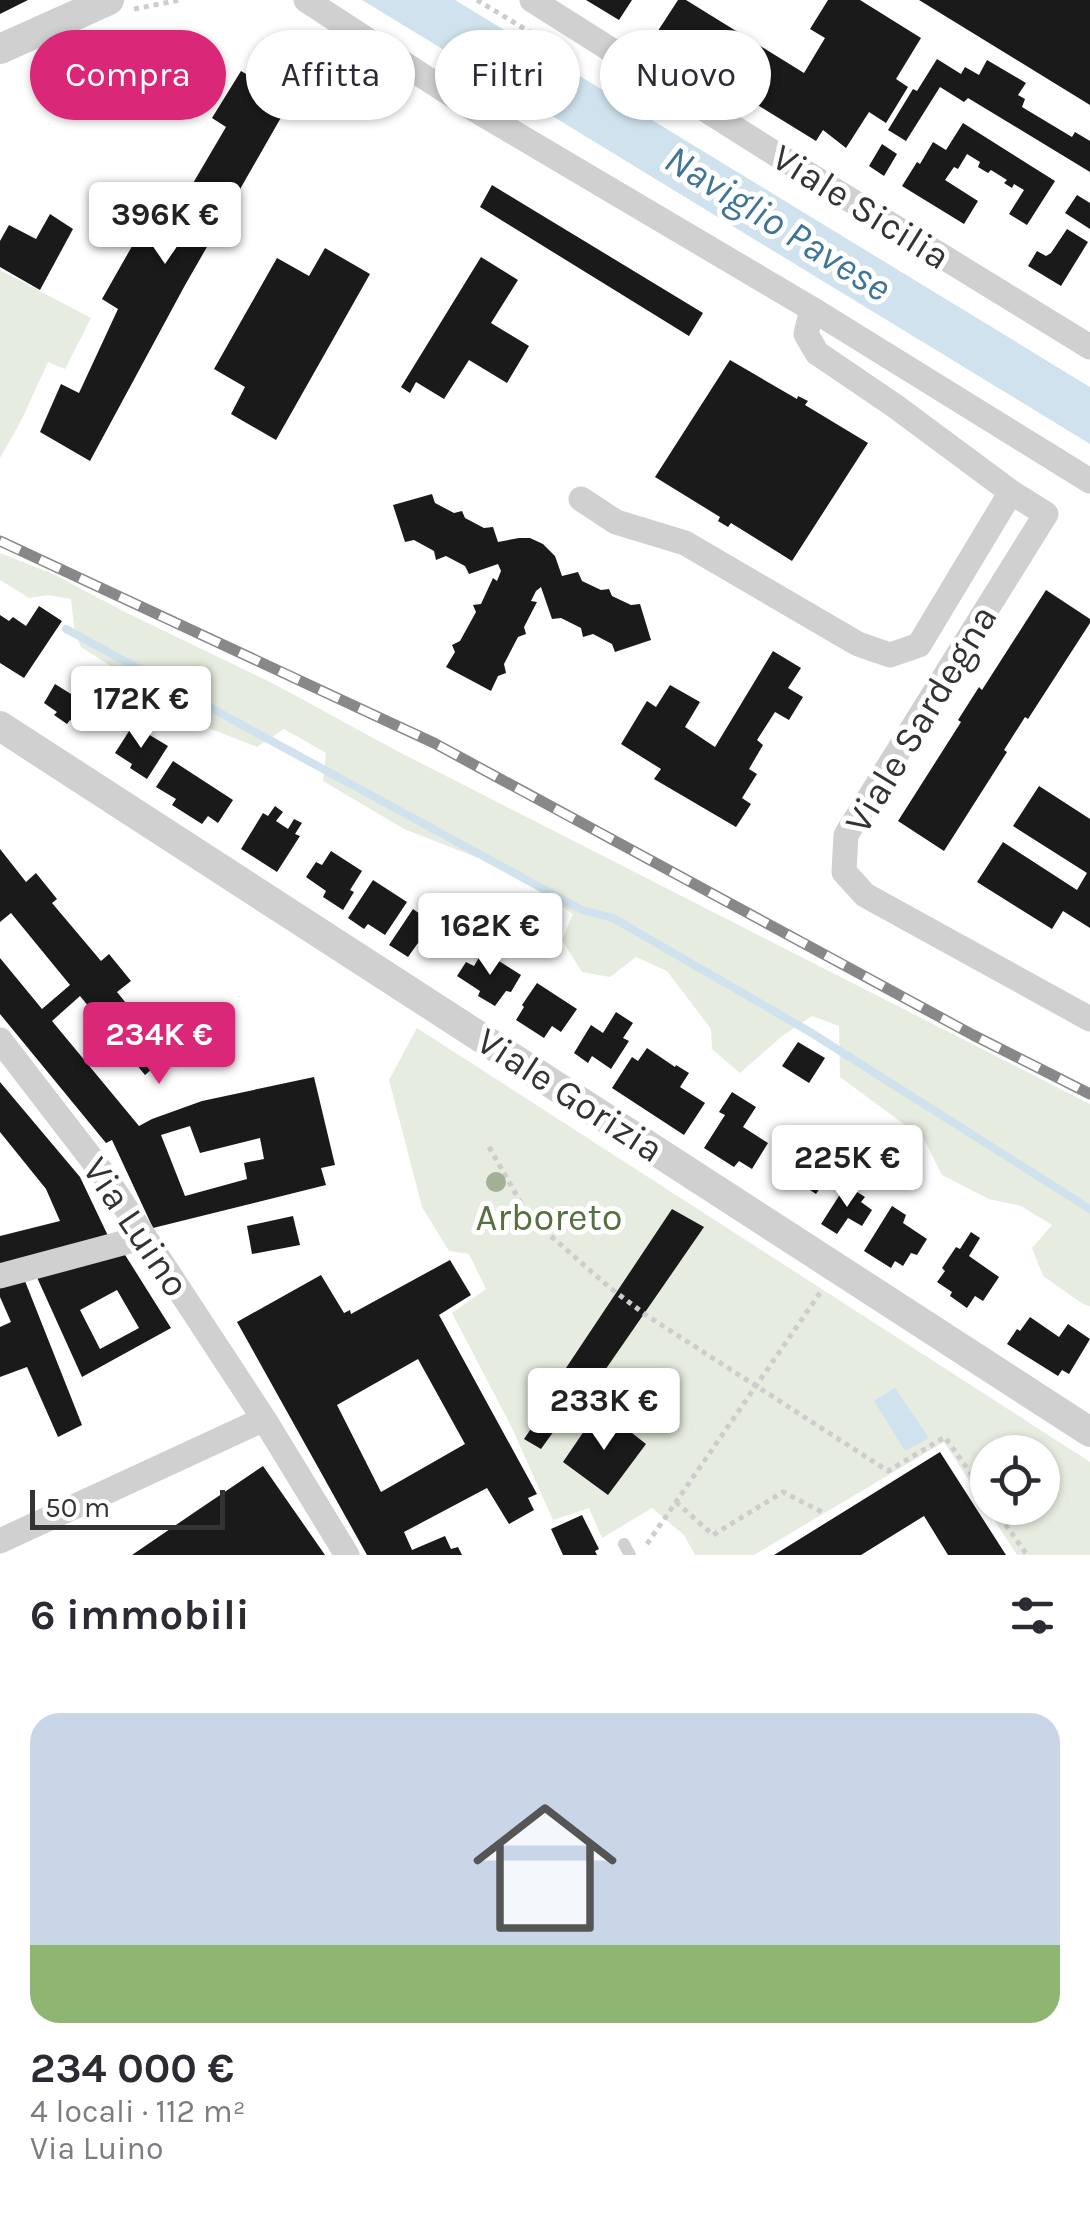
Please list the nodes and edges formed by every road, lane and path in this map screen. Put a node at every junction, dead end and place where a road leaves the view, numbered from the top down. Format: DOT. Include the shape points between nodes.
graph roads {
  1 [pos="62,0"];
  2 [pos="109,0"];
  3 [pos="306,0"];
  4 [pos="532,0"];
  5 [pos="28,36"];
  6 [pos="0,49"];
  7 [pos="812,309"];
  8 [pos="1090,346"];
  9 [pos="1090,480"];
  10 [pos="1012,492"];
  11 [pos="581,499"];
  12 [pos="0,726"];
  13 [pos="1090,1019"];
  14 [pos="0,1040"];
  15 [pos="489,1146"];
  16 [pos="145,1237"];
  17 [pos="0,1276"];
  18 [pos="820,1293"];
  19 [pos="757,1386"];
  20 [pos="264,1419"];
  21 [pos="1090,1432"];
  22 [pos="970,1472"];
  23 [pos="676,1502"];
  24 [pos="824,1513"];
  25 [pos="1006,1525"];
  26 [pos="0,1541"];
  27 [pos="348,1555"];
  28 [pos="640,1555"];
  29 [pos="1026,1555"];
  1 -- 5 [label="street"];
  2 -- 5 [label="street"];
  3 -- 7 [label="street" via="472,108"];
  4 -- 8 [label="street, Viale Sicilia"];
  5 -- 6 [label="street"];
  7 -- 9 [label="street"];
  7 -- 10 [label="street, Viale Sardegna" via="806,334 818,353"];
  10 -- 11 [label="street, Viale Sardegna" via="919,645 890,655 858,644 685,542 616,522"];
  10 -- 13 [label="street, Viale Sardegna" via="1046,514 846,835 844,872 865,894"];
  12 -- 21 [label="street, Viale Gorizia"];
  14 -- 16 [label="street, Via Luino"];
  15 -- 19 [label="path" via="529,1217 572,1256 646,1316"];
  16 -- 17 [label="street"];
  16 -- 20 [label="street, Via Luino"];
  18 -- 19 [label="path"];
  19 -- 22 [label="path" via="888,1471 946,1437"];
  19 -- 23 [label="path"];
  20 -- 26 [label="street"];
  20 -- 27 [label="street, Via Luino"];
  23 -- 24 [label="path" via="713,1535 783,1492"];
  23 -- 28 [label="path"];
  25 -- 29 [label="path"];
}
